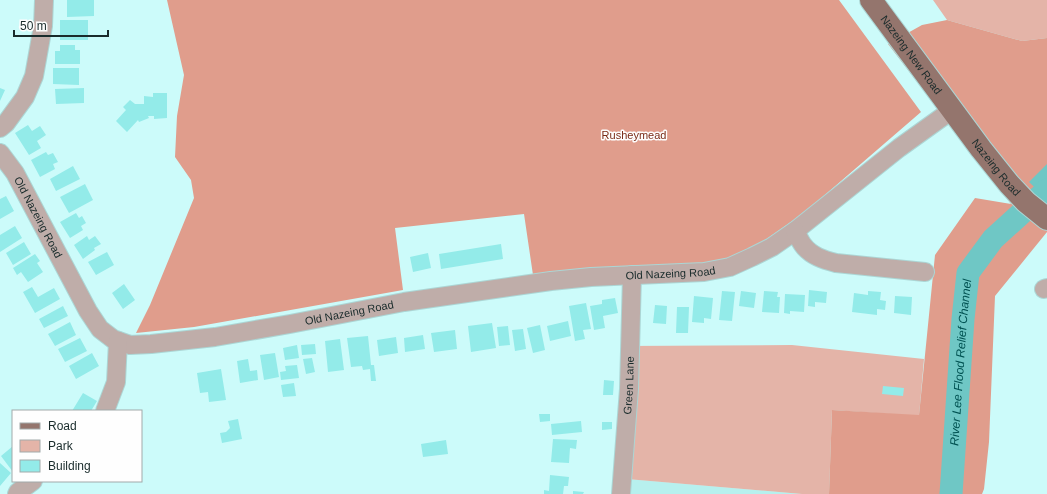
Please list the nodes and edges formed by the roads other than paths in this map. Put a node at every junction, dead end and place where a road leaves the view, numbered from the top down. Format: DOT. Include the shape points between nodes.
graph roads {
  1 [pos="44,0"];
  2 [pos="871,0"];
  3 [pos="952,110"];
  4 [pos="0,128"];
  5 [pos="0,153"];
  6 [pos="1047,219"];
  7 [pos="795,231"];
  8 [pos="925,272"];
  9 [pos="632,275"];
  10 [pos="118,341"];
  11 [pos="105,410"];
  12 [pos="32,482"];
  13 [pos="17,494"];
  14 [pos="621,494"];
  1 -- 4 [label="street" via="43,26 34,76 26,97"];
  2 -- 3 [label="main road, Nazeing New Road"];
  3 -- 6 [label="main road, Nazeing Road" via="1009,184"];
  3 -- 7 [label="street, Old Nazeing Road" via="899,148"];
  5 -- 10 [label="street, Old Nazeing Road" via="15,172 88,311 100,328"];
  7 -- 8 [label="street" via="803,245 823,259 836,263"];
  7 -- 9 [label="street, Old Nazeing Road" via="772,247 730,267 704,272"];
  9 -- 10 [label="street, Old Nazeing Road" via="591,276 410,301 215,337 130,345"];
  9 -- 14 [label="street, Green Lane" via="629,389"];
  10 -- 11 [label="street" via="116,382"];
  12 -- 13 [label="street"];
}
